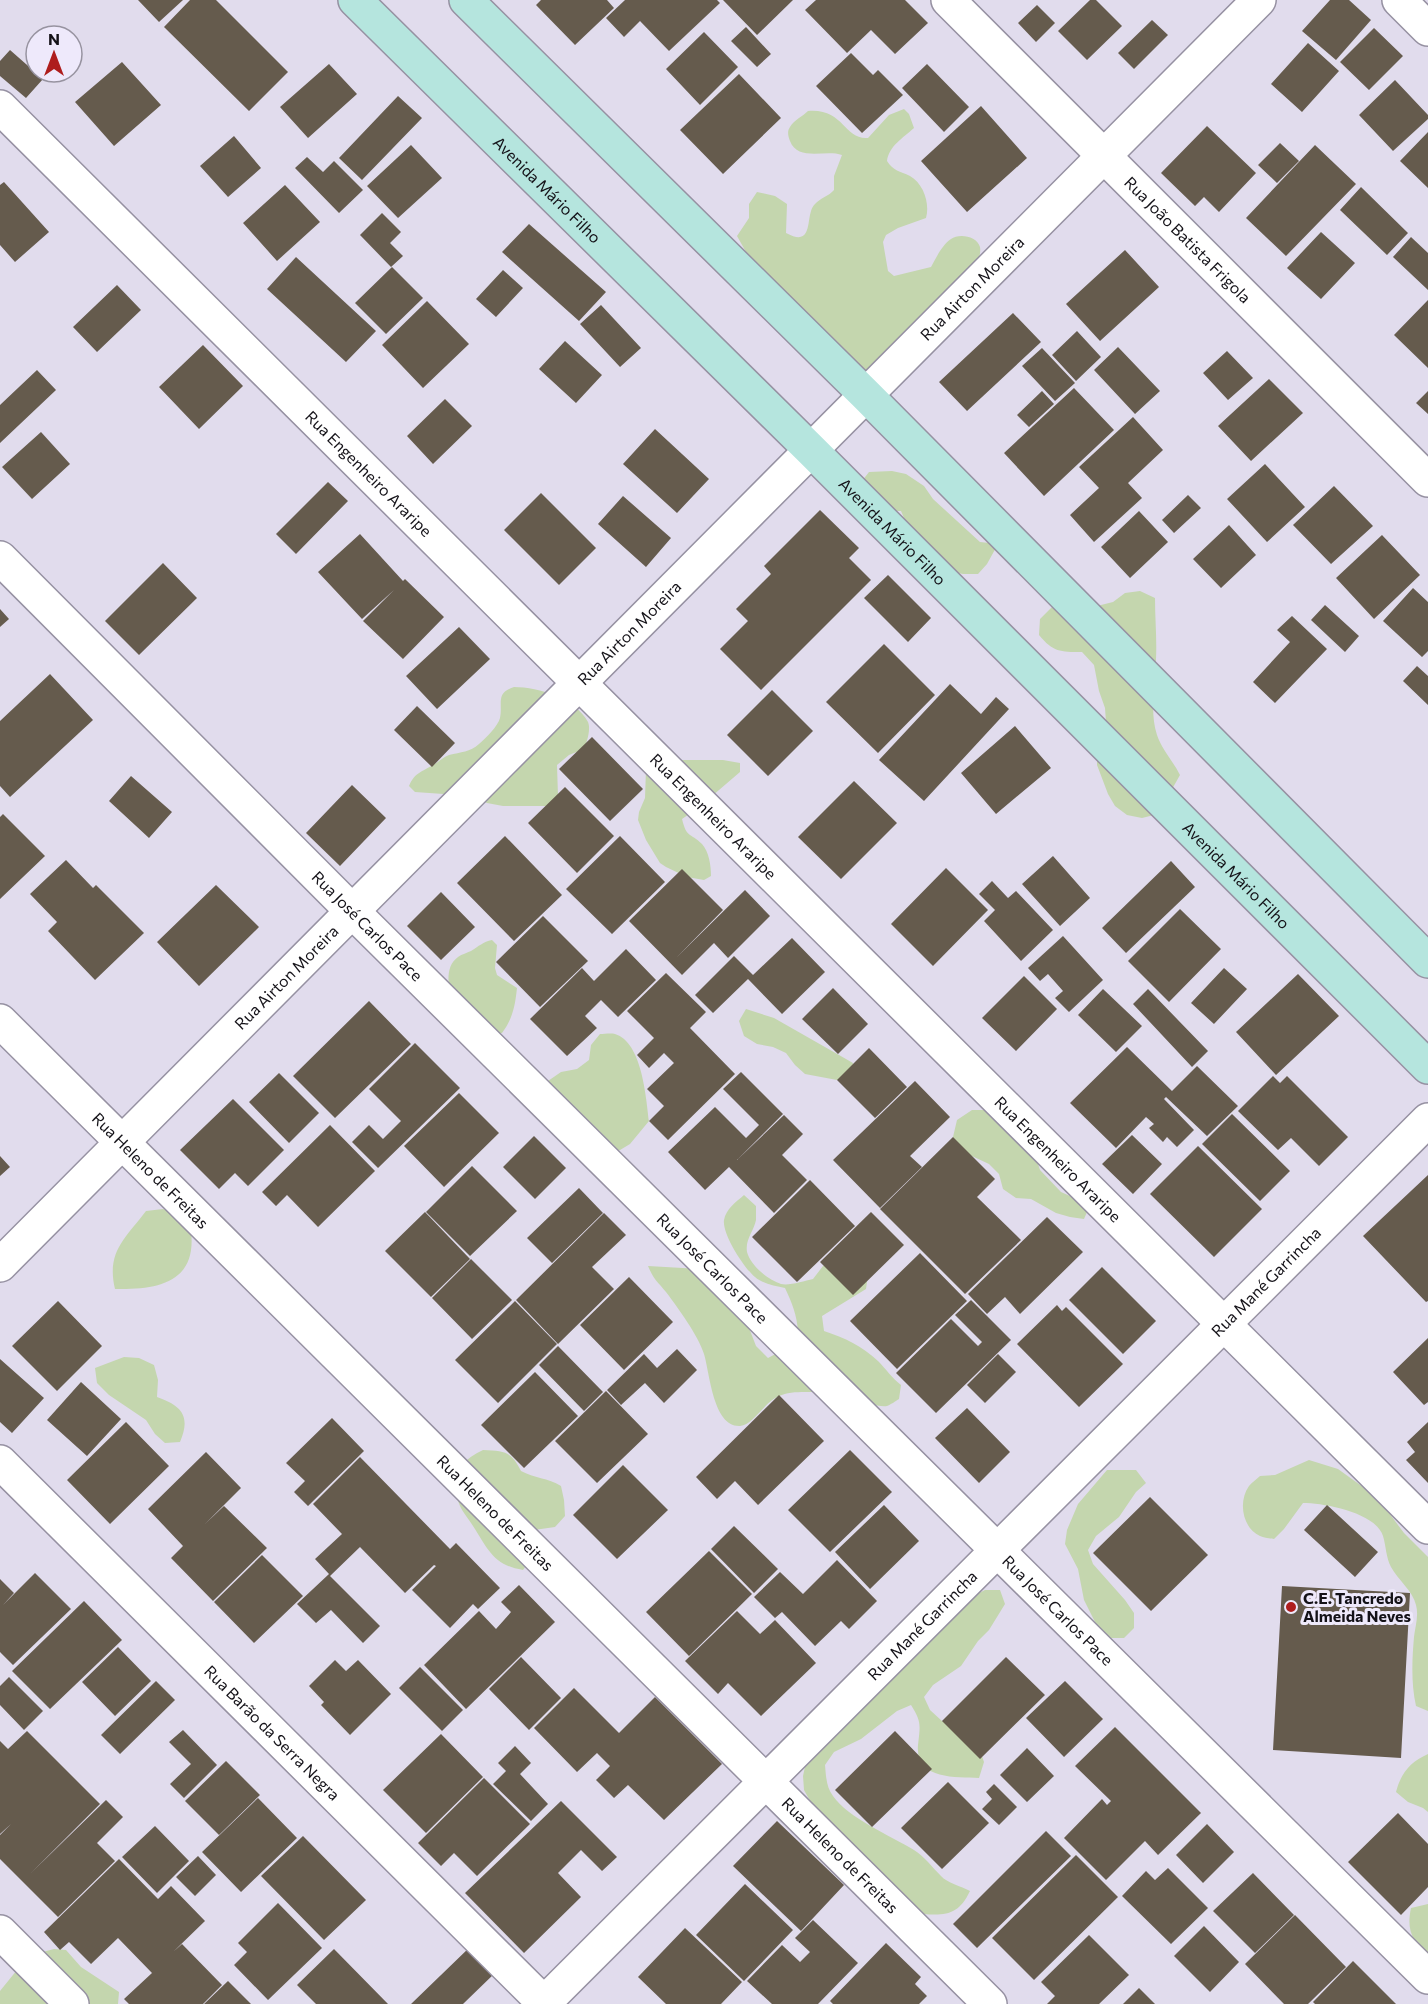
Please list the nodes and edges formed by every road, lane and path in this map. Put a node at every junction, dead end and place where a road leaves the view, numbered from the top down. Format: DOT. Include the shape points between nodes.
graph roads {
  1 [pos="356,0"];
  2 [pos="466,0"];
  3 [pos="948,0"];
  4 [pos="1259,0"];
  5 [pos="1399,0"];
  6 [pos="1428,29"];
  7 [pos="0,108"];
  8 [pos="1104,156"];
  9 [pos="866,395"];
  10 [pos="811,450"];
  11 [pos="1428,480"];
  12 [pos="0,558"];
  13 [pos="579,683"];
  14 [pos="352,911"];
  15 [pos="1428,962"];
  16 [pos="0,1021"];
  17 [pos="1428,1067"];
  18 [pos="1428,1120"];
  19 [pos="121,1143"];
  20 [pos="0,1265"];
  21 [pos="1223,1324"];
  22 [pos="0,1462"];
  23 [pos="1428,1527"];
  24 [pos="997,1550"];
  25 [pos="766,1781"];
  26 [pos="0,1932"];
  27 [pos="1428,1977"];
  28 [pos="72,2004"];
  29 [pos="544,2004"];
  30 [pos="990,2004"];
  1 -- 10 [label="main road, Avenida Mário Filho"];
  2 -- 9 [label="main road"];
  3 -- 8 [label="street, Rua João Batista Frigola"];
  4 -- 8 [label="street, Rua Airton Moreira"];
  5 -- 6 [label="street"];
  7 -- 13 [label="street, Rua Engenheiro Araripe"];
  8 -- 9 [label="street, Rua Airton Moreira"];
  8 -- 11 [label="street, Rua João Batista Frigola"];
  9 -- 10 [label="street, Rua Airton Moreira"];
  9 -- 15 [label="main road"];
  10 -- 13 [label="street, Rua Airton Moreira"];
  10 -- 17 [label="main road, Avenida Mário Filho"];
  12 -- 14 [label="street, Rua José Carlos Pace"];
  13 -- 14 [label="street, Rua Airton Moreira"];
  13 -- 21 [label="street, Rua Engenheiro Araripe"];
  14 -- 19 [label="street, Rua Airton Moreira"];
  14 -- 24 [label="street, Rua José Carlos Pace"];
  16 -- 19 [label="street, Rua Heleno de Freitas"];
  18 -- 21 [label="street, Rua Mané Garrincha"];
  19 -- 20 [label="street, Rua Airton Moreira"];
  19 -- 25 [label="street, Rua Heleno de Freitas"];
  21 -- 23 [label="street, Rua Engenheiro Araripe"];
  21 -- 24 [label="street, Rua Mané Garrincha"];
  22 -- 29 [label="street, Rua Barão da Serra Negra"];
  24 -- 25 [label="street, Rua Mané Garrincha"];
  24 -- 27 [label="street, Rua José Carlos Pace"];
  25 -- 29 [label="street, Rua Mané Garrincha"];
  25 -- 30 [label="street, Rua Heleno de Freitas"];
  26 -- 28 [label="street"];
}
